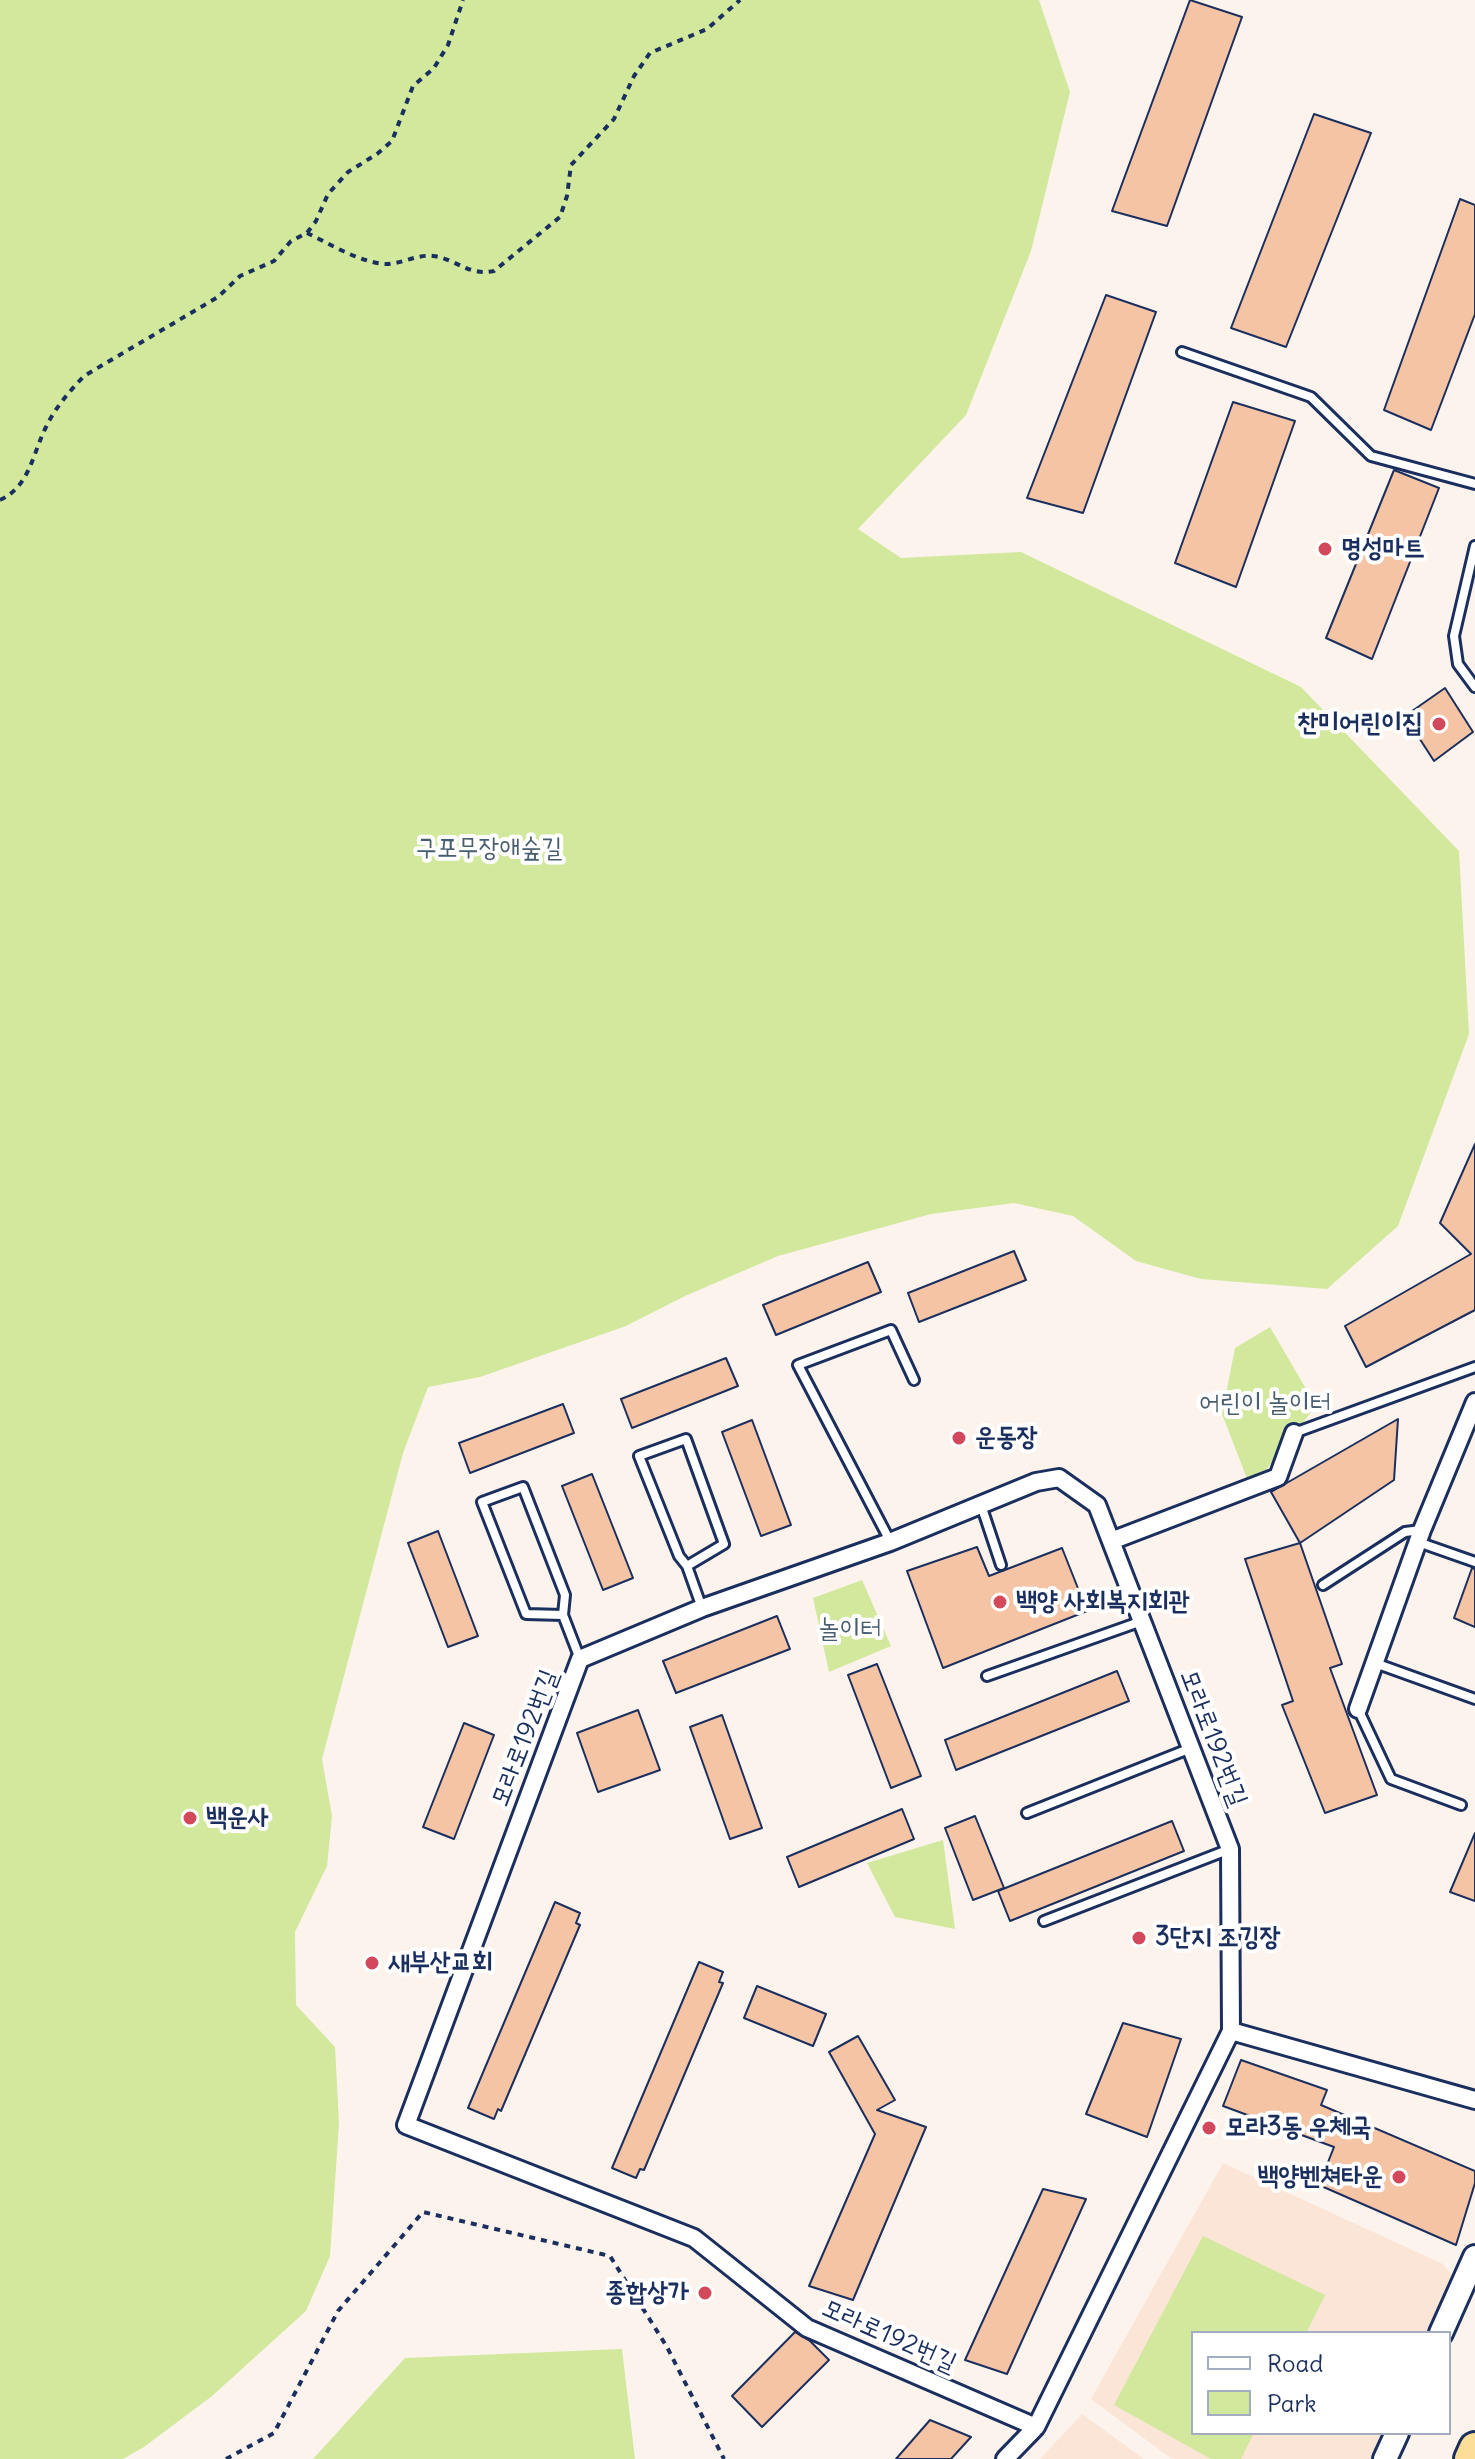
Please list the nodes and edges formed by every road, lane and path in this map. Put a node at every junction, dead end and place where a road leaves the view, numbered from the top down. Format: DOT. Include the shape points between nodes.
graph roads {
  1 [pos="463,0"];
  2 [pos="740,0"];
  3 [pos="307,233"];
  4 [pos="1182,352"];
  5 [pos="1475,484"];
  6 [pos="0,500"];
  7 [pos="1475,546"];
  8 [pos="1475,687"];
  9 [pos="1475,1367"];
  10 [pos="914,1380"];
  11 [pos="1475,1402"];
  12 [pos="1294,1433"];
  13 [pos="981,1505"];
  14 [pos="1420,1536"];
  15 [pos="1111,1541"];
  16 [pos="890,1542"];
  17 [pos="1475,1562"];
  18 [pos="1001,1565"];
  19 [pos="687,1566"];
  20 [pos="1323,1585"];
  21 [pos="702,1608"];
  22 [pos="563,1615"];
  23 [pos="1142,1621"];
  24 [pos="580,1659"];
  25 [pos="1374,1663"];
  26 [pos="987,1676"];
  27 [pos="1475,1699"];
  28 [pos="1358,1709"];
  29 [pos="1191,1748"];
  30 [pos="1461,1805"];
  31 [pos="1027,1813"];
  32 [pos="1230,1849"];
  33 [pos="1044,1921"];
  34 [pos="1231,2031"];
  35 [pos="1475,2100"];
  36 [pos="1475,2257"];
  37 [pos="1442,2331"];
  38 [pos="1036,2427"];
  39 [pos="1396,2435"];
  40 [pos="1475,2448"];
  41 [pos="226,2459"];
  42 [pos="724,2459"];
  43 [pos="1005,2459"];
  44 [pos="1385,2459"];
  45 [pos="1470,2459"];
  1 -- 3 [label="path" via="448,45 434,68 413,86 392,141 348,172 328,194"];
  2 -- 3 [label="path" via="707,29 650,53 614,119 571,165 560,217 494,271 481,273 436,256 386,264"];
  3 -- 6 [label="path" via="291,241 274,261 240,276 218,297 84,376 46,426 23,483"];
  4 -- 5 [label="lane" via="1311,397 1371,456"];
  7 -- 8 [label="lane" via="1454,636 1458,664"];
  9 -- 12 [label="lane"];
  10 -- 16 [label="lane" via="891,1330 798,1365"];
  11 -- 14 [label="street"];
  12 -- 15 [label="street" via="1278,1477"];
  13 -- 15 [label="street, 모라로192번길" via="1059,1478 1097,1505"];
  13 -- 16 [label="street, 모라로192번길"];
  13 -- 18 [label="lane"];
  14 -- 17 [label="lane"];
  14 -- 20 [label="lane" via="1405,1532"];
  14 -- 25 [label="street"];
  15 -- 23 [label="street, 모라로192번길"];
  16 -- 21 [label="street, 모라로192번길"];
  19 -- 19 [label="lane" via="639,1456 686,1439 724,1544"];
  19 -- 21 [label="lane"];
  21 -- 24 [label="street, 모라로192번길"];
  22 -- 22 [label="lane" via="526,1614 482,1502 523,1487 565,1595"];
  22 -- 24 [label="lane"];
  23 -- 26 [label="lane"];
  23 -- 29 [label="street, 모라로192번길"];
  24 -- 38 [label="street, 모라로192번길" via="406,2125 694,2238 807,2328"];
  25 -- 27 [label="lane"];
  25 -- 28 [label="street"];
  28 -- 30 [label="lane" via="1391,1779"];
  29 -- 31 [label="lane"];
  29 -- 32 [label="street, 모라로192번길"];
  32 -- 33 [label="lane"];
  32 -- 34 [label="street, 모라로192번길"];
  34 -- 35 [label="street"];
  34 -- 38 [label="street, 모라로192번길"];
  36 -- 37 [label="main road"];
  38 -- 43 [label="street, 모라로192번길"];
  39 -- 44 [label="main road"];
  40 -- 45 [label="highway"];
  41 -- 42 [label="path" via="274,2433 338,2311 423,2212 610,2256 667,2347"];
}
